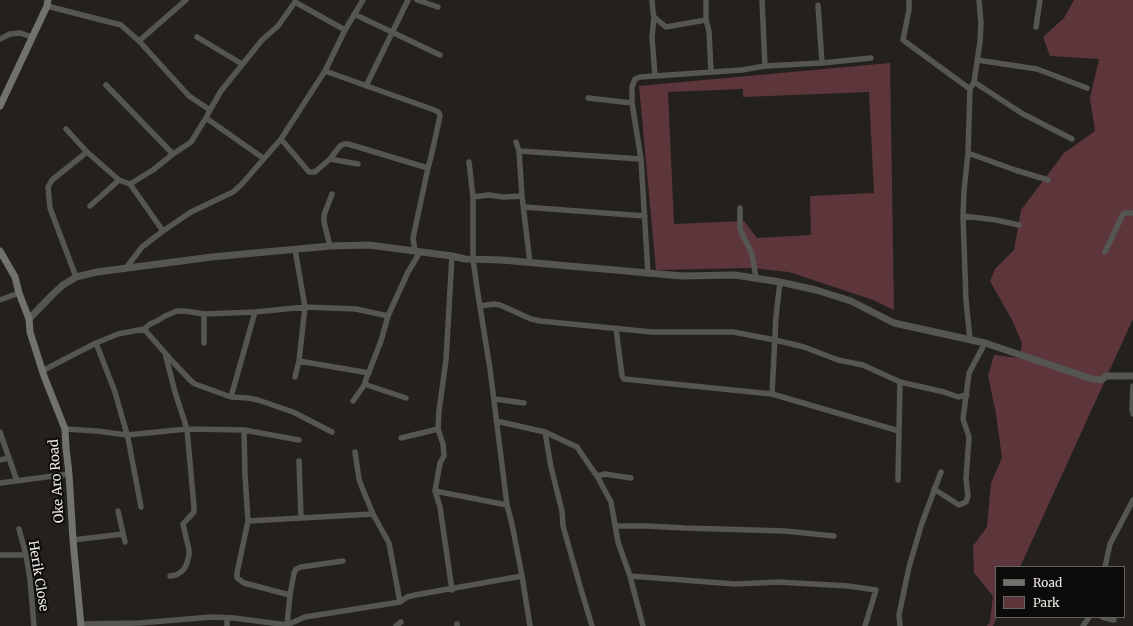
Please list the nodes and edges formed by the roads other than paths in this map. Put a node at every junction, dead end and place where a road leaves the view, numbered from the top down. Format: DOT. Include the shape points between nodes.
graph roads {
  1 [pos="186,0"];
  2 [pos="363,0"];
  3 [pos="408,0"];
  4 [pos="417,0"];
  5 [pos="652,0"];
  6 [pos="706,0"];
  7 [pos="762,0"];
  8 [pos="910,0"];
  9 [pos="979,0"];
  10 [pos="1040,0"];
  11 [pos="47,3"];
  12 [pos="818,5"];
  13 [pos="438,8"];
  14 [pos="354,14"];
  15 [pos="654,17"];
  16 [pos="706,20"];
  17 [pos="1036,27"];
  18 [pos="345,30"];
  19 [pos="392,32"];
  20 [pos="32,37"];
  21 [pos="197,37"];
  22 [pos="0,39"];
  23 [pos="139,41"];
  24 [pos="440,55"];
  25 [pos="871,58"];
  26 [pos="977,60"];
  27 [pos="822,63"];
  28 [pos="242,64"];
  29 [pos="765,66"];
  30 [pos="326,71"];
  31 [pos="711,71"];
  32 [pos="655,76"];
  33 [pos="974,82"];
  34 [pos="106,85"];
  35 [pos="366,86"];
  36 [pos="1087,88"];
  37 [pos="970,89"];
  38 [pos="588,98"];
  39 [pos="632,103"];
  40 [pos="0,106"];
  41 [pos="210,110"];
  42 [pos="206,118"];
  43 [pos="66,129"];
  44 [pos="281,138"];
  45 [pos="1072,139"];
  46 [pos="516,142"];
  47 [pos="519,151"];
  48 [pos="87,152"];
  49 [pos="968,153"];
  50 [pos="173,154"];
  51 [pos="263,158"];
  52 [pos="330,159"];
  53 [pos="641,159"];
  54 [pos="469,162"];
  55 [pos="358,164"];
  56 [pos="428,168"];
  57 [pos="119,180"];
  58 [pos="1048,180"];
  59 [pos="130,184"];
  60 [pos="332,194"];
  61 [pos="522,196"];
  62 [pos="472,197"];
  63 [pos="90,206"];
  64 [pos="524,207"];
  65 [pos="740,208"];
  66 [pos="1133,213"];
  67 [pos="645,216"];
  68 [pos="963,216"];
  69 [pos="1019,225"];
  70 [pos="163,230"];
  71 [pos="330,246"];
  72 [pos="295,249"];
  73 [pos="0,250"];
  74 [pos="417,252"];
  75 [pos="1105,252"];
  76 [pos="452,256"];
  77 [pos="474,259"];
  78 [pos="530,263"];
  79 [pos="126,268"];
  80 [pos="648,274"];
  81 [pos="76,278"];
  82 [pos="756,278"];
  83 [pos="780,282"];
  84 [pos="19,293"];
  85 [pos="0,300"];
  86 [pos="480,306"];
  87 [pos="305,307"];
  88 [pos="254,312"];
  89 [pos="204,314"];
  90 [pos="388,316"];
  91 [pos="29,319"];
  92 [pos="616,328"];
  93 [pos="144,329"];
  94 [pos="775,340"];
  95 [pos="970,340"];
  96 [pos="96,343"];
  97 [pos="204,343"];
  98 [pos="988,344"];
  99 [pos="165,353"];
  100 [pos="299,361"];
  101 [pos="42,371"];
  102 [pos="369,373"];
  103 [pos="1133,376"];
  104 [pos="295,377"];
  105 [pos="900,382"];
  106 [pos="365,384"];
  107 [pos="1133,386"];
  108 [pos="772,394"];
  109 [pos="967,395"];
  110 [pos="231,396"];
  111 [pos="406,398"];
  112 [pos="495,399"];
  113 [pos="353,401"];
  114 [pos="524,403"];
  115 [pos="1133,414"];
  116 [pos="496,421"];
  117 [pos="65,429"];
  118 [pos="187,429"];
  119 [pos="438,429"];
  120 [pos="244,430"];
  121 [pos="899,431"];
  122 [pos="0,432"];
  123 [pos="332,432"];
  124 [pos="545,432"];
  125 [pos="127,435"];
  126 [pos="401,438"];
  127 [pos="299,440"];
  128 [pos="355,452"];
  129 [pos="8,458"];
  130 [pos="0,460"];
  131 [pos="299,460"];
  132 [pos="940,472"];
  133 [pos="69,474"];
  134 [pos="597,476"];
  135 [pos="631,478"];
  136 [pos="898,480"];
  137 [pos="17,482"];
  138 [pos="0,483"];
  139 [pos="934,489"];
  140 [pos="435,491"];
  141 [pos="1133,500"];
  142 [pos="507,505"];
  143 [pos="141,507"];
  144 [pos="118,512"];
  145 [pos="373,514"];
  146 [pos="302,518"];
  147 [pos="248,521"];
  148 [pos="616,526"];
  149 [pos="19,529"];
  150 [pos="123,534"];
  151 [pos="834,536"];
  152 [pos="74,540"];
  153 [pos="125,542"];
  154 [pos="0,555"];
  155 [pos="26,555"];
  156 [pos="343,561"];
  157 [pos="1105,566"];
  158 [pos="170,576"];
  159 [pos="522,576"];
  160 [pos="630,576"];
  161 [pos="452,590"];
  162 [pos="290,595"];
  163 [pos="400,602"];
  164 [pos="227,618"];
  165 [pos="1106,618"];
  166 [pos="1114,620"];
  167 [pos="251,623"];
  168 [pos="81,625"];
  169 [pos="287,625"];
  170 [pos="34,626"];
  171 [pos="227,626"];
  172 [pos="530,626"];
  173 [pos="592,626"];
  174 [pos="643,626"];
  175 [pos="865,626"];
  176 [pos="900,626"];
  1 -- 23 [label="street"];
  2 -- 14 [label="street"];
  3 -- 19 [label="street"];
  4 -- 13 [label="street"];
  5 -- 15 [label="street"];
  6 -- 16 [label="street"];
  7 -- 29 [label="street"];
  8 -- 37 [label="street" via="903,40"];
  9 -- 26 [label="street" via="981,23"];
  10 -- 17 [label="street"];
  11 -- 20 [label="main road"];
  11 -- 23 [label="street" via="121,25"];
  12 -- 27 [label="street"];
  14 -- 18 [label="street"];
  14 -- 19 [label="street"];
  15 -- 16 [label="street" via="666,27"];
  15 -- 32 [label="street" via="652,37"];
  16 -- 31 [label="street"];
  18 -- 28 [label="street" via="295,2 278,26"];
  18 -- 30 [label="street"];
  19 -- 24 [label="street"];
  19 -- 35 [label="street"];
  20 -- 22 [label="street" via="20,33"];
  20 -- 40 [label="main road"];
  21 -- 28 [label="street"];
  23 -- 41 [label="street" via="189,96"];
  25 -- 27 [label="street"];
  26 -- 33 [label="street"];
  26 -- 36 [label="street" via="1037,69"];
  27 -- 29 [label="street"];
  28 -- 41 [label="street"];
  29 -- 31 [label="street"];
  30 -- 35 [label="street"];
  30 -- 44 [label="street"];
  31 -- 32 [label="street"];
  32 -- 39 [label="street" via="635,79"];
  33 -- 37 [label="street"];
  33 -- 45 [label="street" via="1023,114"];
  34 -- 50 [label="street"];
  35 -- 56 [label="street" via="439,113"];
  37 -- 49 [label="street"];
  38 -- 39 [label="street"];
  39 -- 53 [label="street"];
  41 -- 42 [label="street"];
  42 -- 50 [label="street" via="192,142"];
  42 -- 51 [label="street"];
  43 -- 48 [label="street"];
  44 -- 51 [label="street"];
  44 -- 52 [label="street" via="309,172 315,172"];
  46 -- 47 [label="street"];
  47 -- 53 [label="street"];
  47 -- 61 [label="street"];
  48 -- 57 [label="street"];
  48 -- 81 [label="street" via="52,180 48,187 50,208"];
  49 -- 58 [label="street"];
  49 -- 68 [label="street"];
  50 -- 59 [label="street"];
  51 -- 70 [label="street" via="233,192 191,212"];
  52 -- 55 [label="street"];
  52 -- 56 [label="street" via="340,146 348,144"];
  53 -- 67 [label="street"];
  54 -- 62 [label="street"];
  56 -- 74 [label="street" via="413,238"];
  57 -- 59 [label="street"];
  57 -- 63 [label="street"];
  59 -- 70 [label="street"];
  60 -- 71 [label="street" via="324,215"];
  61 -- 62 [label="street"];
  61 -- 64 [label="street"];
  62 -- 77 [label="street"];
  64 -- 67 [label="street"];
  64 -- 78 [label="street"];
  65 -- 82 [label="street" via="740,229 752,254"];
  66 -- 75 [label="street" via="1123,214"];
  67 -- 80 [label="street"];
  68 -- 69 [label="street"];
  68 -- 95 [label="street"];
  70 -- 79 [label="street" via="142,248"];
  71 -- 72 [label="street"];
  71 -- 74 [label="street" via="369,245"];
  72 -- 79 [label="street"];
  72 -- 87 [label="street"];
  73 -- 84 [label="main road, Oke Aro Road" via="15,277"];
  74 -- 76 [label="street"];
  74 -- 90 [label="street"];
  76 -- 77 [label="street"];
  76 -- 119 [label="street" via="446,360"];
  77 -- 78 [label="street"];
  77 -- 86 [label="street"];
  78 -- 80 [label="street"];
  79 -- 81 [label="street"];
  80 -- 82 [label="street" via="736,275"];
  81 -- 91 [label="street" via="63,285"];
  82 -- 83 [label="street"];
  83 -- 94 [label="street"];
  83 -- 95 [label="street" via="851,301 894,323"];
  84 -- 85 [label="street"];
  84 -- 91 [label="main road, Oke Aro Road"];
  86 -- 92 [label="street" via="500,305 540,321"];
  86 -- 112 [label="street"];
  87 -- 88 [label="street"];
  87 -- 90 [label="street" via="356,309"];
  87 -- 100 [label="street"];
  88 -- 89 [label="street"];
  88 -- 110 [label="street"];
  89 -- 93 [label="street" via="177,311"];
  89 -- 97 [label="street"];
  90 -- 102 [label="street"];
  91 -- 101 [label="main road, Oke Aro Road" via="30,332"];
  92 -- 94 [label="street" via="652,332 733,332"];
  92 -- 108 [label="street" via="624,379"];
  93 -- 96 [label="street" via="118,334"];
  93 -- 99 [label="street"];
  94 -- 105 [label="street" via="804,347 834,359 863,365"];
  94 -- 108 [label="street"];
  95 -- 98 [label="street"];
  96 -- 101 [label="street"];
  96 -- 125 [label="street" via="115,392"];
  98 -- 103 [label="street" via="1096,380 1106,376"];
  98 -- 109 [label="street" via="969,373"];
  99 -- 110 [label="street" via="195,384"];
  99 -- 118 [label="street"];
  100 -- 102 [label="street"];
  100 -- 104 [label="street"];
  101 -- 117 [label="main road, Oke Aro Road"];
  102 -- 106 [label="street"];
  105 -- 109 [label="street" via="958,396"];
  105 -- 121 [label="street"];
  106 -- 111 [label="street"];
  106 -- 113 [label="street"];
  107 -- 115 [label="street"];
  108 -- 121 [label="street"];
  109 -- 139 [label="street" via="963,419 969,437 966,502 959,505"];
  110 -- 123 [label="street" via="258,400 293,412"];
  112 -- 114 [label="street"];
  112 -- 116 [label="street"];
  116 -- 124 [label="street"];
  116 -- 142 [label="street"];
  117 -- 125 [label="street"];
  117 -- 133 [label="main road, Oke Aro Road"];
  118 -- 120 [label="street"];
  118 -- 125 [label="street"];
  118 -- 158 [label="street" via="194,512 183,524 189,550 184,569"];
  119 -- 126 [label="street"];
  119 -- 140 [label="street" via="444,444 444,456 440,463"];
  120 -- 127 [label="street"];
  120 -- 147 [label="street"];
  121 -- 136 [label="street"];
  122 -- 129 [label="street"];
  124 -- 134 [label="street" via="577,447"];
  124 -- 173 [label="street" via="563,526"];
  125 -- 143 [label="street"];
  128 -- 145 [label="street" via="359,479"];
  129 -- 130 [label="street"];
  129 -- 137 [label="street"];
  131 -- 146 [label="street"];
  132 -- 139 [label="street"];
  133 -- 137 [label="street"];
  133 -- 152 [label="main road, Oke Aro Road"];
  134 -- 135 [label="street" via="605,474"];
  134 -- 148 [label="street" via="611,502"];
  137 -- 138 [label="street"];
  139 -- 176 [label="street" via="909,567 899,616"];
  140 -- 142 [label="street"];
  140 -- 161 [label="street" via="440,507"];
  141 -- 157 [label="street" via="1110,544"];
  142 -- 159 [label="street"];
  144 -- 150 [label="street"];
  145 -- 146 [label="street"];
  145 -- 163 [label="street" via="389,544"];
  146 -- 147 [label="street"];
  147 -- 162 [label="street" via="237,578 244,583"];
  148 -- 151 [label="street" via="785,531"];
  148 -- 160 [label="street" via="618,542"];
  149 -- 155 [label="street, Herik Close"];
  150 -- 152 [label="street"];
  150 -- 153 [label="street"];
  152 -- 168 [label="main road, Oke Aro Road"];
  154 -- 155 [label="street"];
  155 -- 170 [label="street, Herik Close"];
  156 -- 162 [label="street" via="296,569"];
  159 -- 161 [label="street"];
  159 -- 172 [label="street"];
  160 -- 174 [label="street"];
  160 -- 175 [label="street" via="735,584 778,582 876,590"];
  161 -- 163 [label="street" via="415,596"];
  162 -- 169 [label="street"];
  163 -- 169 [label="street" via="319,614"];
  164 -- 167 [label="street"];
  164 -- 168 [label="street" via="199,617"];
  164 -- 171 [label="street"];
  165 -- 166 [label="street"];
  167 -- 169 [label="street"];
}
